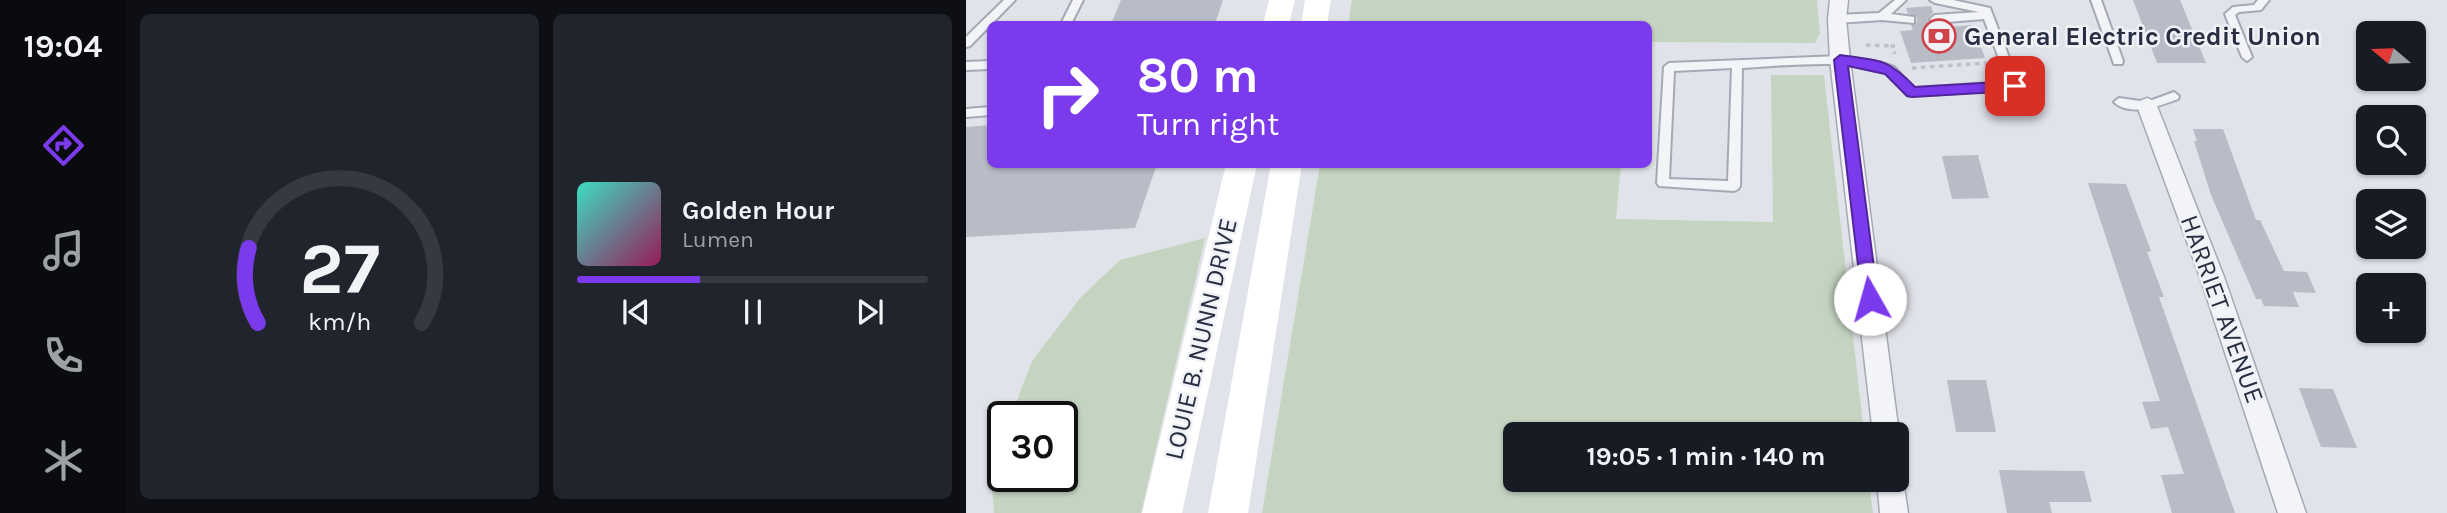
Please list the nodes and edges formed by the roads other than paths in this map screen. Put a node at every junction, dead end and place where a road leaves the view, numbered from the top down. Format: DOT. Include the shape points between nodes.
graph roads {
  1 [pos="1010,0"];
  2 [pos="1078,0"];
  3 [pos="1282,0"];
  4 [pos="1318,0"];
  5 [pos="1900,0"];
  6 [pos="1935,0"];
  7 [pos="2096,0"];
  8 [pos="2264,0"];
  9 [pos="1838,9"];
  10 [pos="1987,15"];
  11 [pos="1882,16"];
  12 [pos="1935,19"];
  13 [pos="1910,20"];
  14 [pos="989,21"];
  15 [pos="1068,21"];
  16 [pos="1277,21"];
  17 [pos="1314,21"];
  18 [pos="987,22"];
  19 [pos="966,43"];
  20 [pos="2247,57"];
  21 [pos="1840,60"];
  22 [pos="2118,61"];
  23 [pos="1737,64"];
  24 [pos="987,65"];
  25 [pos="966,66"];
  26 [pos="2174,96"];
  27 [pos="2119,102"];
  28 [pos="2147,106"];
  29 [pos="987,111"];
  30 [pos="966,113"];
  31 [pos="1241,168"];
  32 [pos="1286,168"];
  33 [pos="1885,422"];
  34 [pos="1892,492"];
  35 [pos="1162,513"];
  36 [pos="1228,513"];
  37 [pos="1894,513"];
  38 [pos="2292,513"];
  1 -- 14 [label="lane"];
  2 -- 15 [label="lane"];
  3 -- 16 [label="main road"];
  4 -- 17 [label="main road"];
  5 -- 11 [label="lane"];
  6 -- 10 [label="lane" via="1986,10"];
  7 -- 22 [label="lane"];
  8 -- 20 [label="lane" via="2257,8 2230,14"];
  9 -- 11 [label="lane"];
  9 -- 21 [label="street"];
  10 -- 12 [label="lane"];
  10 -- 21 [label="lane" via="2015,86 1912,92 1879,65"];
  11 -- 13 [label="lane"];
  18 -- 19 [label="lane"];
  21 -- 23 [label="lane"];
  21 -- 33 [label="street"];
  23 -- 23 [label="lane" via="1669,67 1663,183 1734,186"];
  24 -- 25 [label="lane"];
  26 -- 28 [label="lane"];
  27 -- 28 [label="lane"];
  28 -- 38 [label="street, HARRIET AVENUE" via="2212,277"];
  29 -- 30 [label="lane"];
  31 -- 35 [label="main road, LOUIE B. NUNN DRIVE"];
  32 -- 36 [label="main road, LOUIE B. NUNN DRIVE"];
  34 -- 37 [label="street"];
}
